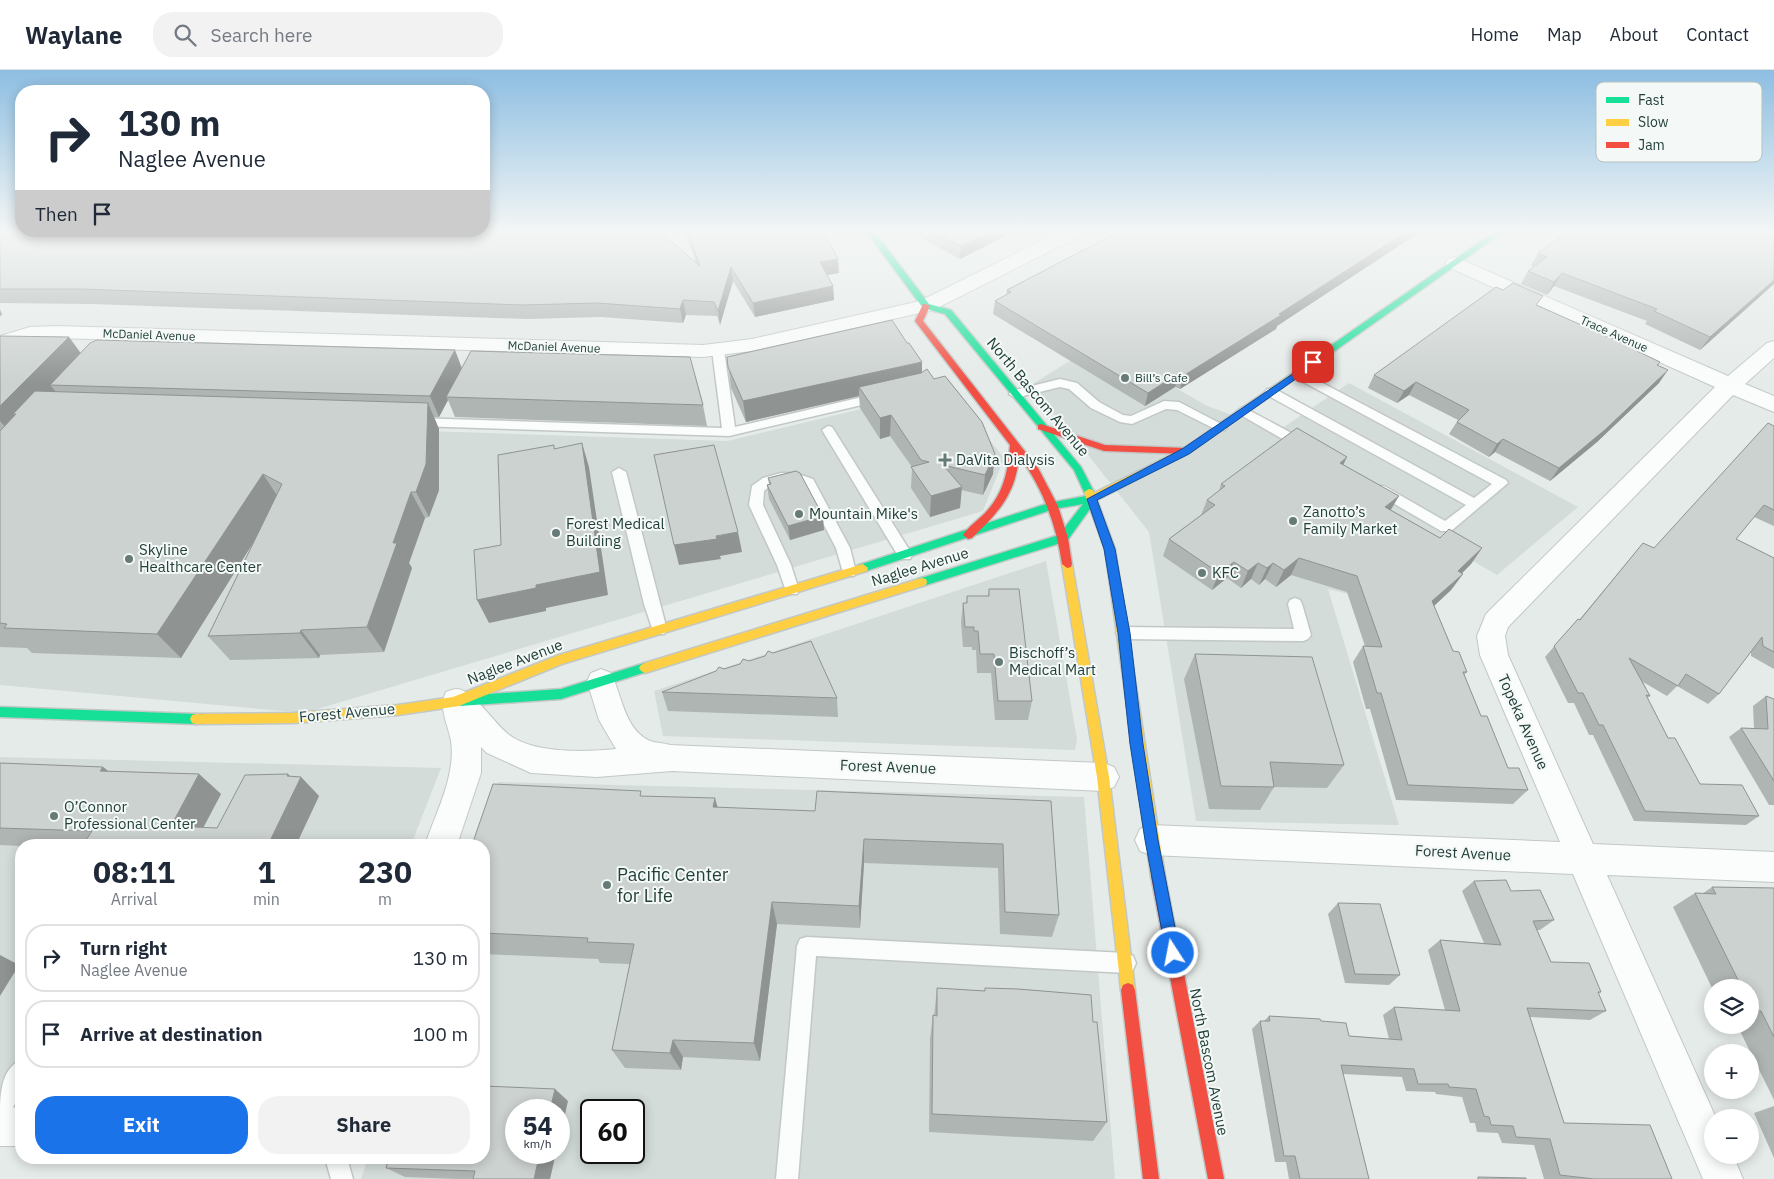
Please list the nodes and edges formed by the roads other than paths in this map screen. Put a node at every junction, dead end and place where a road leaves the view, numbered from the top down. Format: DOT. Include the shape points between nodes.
graph roads {
  1 [pos="908,282"];
  2 [pos="974,282"];
  3 [pos="1428,282"];
  4 [pos="1497,282"];
  5 [pos="926,306"];
  6 [pos="4,340"];
  7 [pos="1774,347"];
  8 [pos="718,350"];
  9 [pos="1298,374"];
  10 [pos="1731,386"];
  11 [pos="1271,392"];
  12 [pos="891,394"];
  13 [pos="1015,394"];
  14 [pos="1774,405"];
  15 [pos="452,407"];
  16 [pos="1244,411"];
  17 [pos="405,422"];
  18 [pos="444,423"];
  19 [pos="1041,427"];
  20 [pos="1221,427"];
  21 [pos="828,430"];
  22 [pos="729,432"];
  23 [pos="1015,445"];
  24 [pos="1186,451"];
  25 [pos="1316,453"];
  26 [pos="619,472"];
  27 [pos="1368,483"];
  28 [pos="1092,499"];
  29 [pos="1475,504"];
  30 [pos="1053,506"];
  31 [pos="968,535"];
  32 [pos="1062,538"];
  33 [pos="906,555"];
  34 [pos="849,572"];
  35 [pos="792,590"];
  36 [pos="1295,604"];
  37 [pos="659,630"];
  38 [pos="1124,633"];
  39 [pos="601,681"];
  40 [pos="456,701"];
  41 [pos="0,712"];
  42 [pos="672,758"];
  43 [pos="1103,777"];
  44 [pos="443,839"];
  45 [pos="1151,840"];
  46 [pos="1581,858"];
  47 [pos="1774,867"];
  48 [pos="1126,963"];
  49 [pos="15,1081"];
  50 [pos="0,1107"];
  51 [pos="0,1126"];
  52 [pos="15,1127"];
  53 [pos="338,1164"];
  54 [pos="342,1179"];
  55 [pos="787,1179"];
  56 [pos="1151,1179"];
  57 [pos="1216,1179"];
  58 [pos="1723,1179"];
  1 -- 5 [label="main road"];
  2 -- 5 [label="street, McDaniel Avenue"];
  3 -- 9 [label="main road, Naglee Avenue"];
  4 -- 10 [label="street, Trace Avenue"];
  5 -- 8 [label="street, McDaniel Avenue"];
  5 -- 13 [label="main road, North Bascom Avenue" via="948,312"];
  5 -- 23 [label="main road" via="919,321"];
  6 -- 8 [label="street, McDaniel Avenue" via="30,333 481,353"];
  7 -- 10 [label="street, Topeka Avenue"];
  8 -- 22 [label="lane"];
  9 -- 11 [label="main road, Naglee Avenue"];
  9 -- 29 [label="lane" via="1501,483"];
  10 -- 14 [label="street, Trace Avenue"];
  10 -- 46 [label="street, Topeka Avenue" via="1496,622 1491,636 1494,655"];
  11 -- 16 [label="main road, Naglee Avenue"];
  11 -- 29 [label="lane"];
  12 -- 22 [label="lane"];
  13 -- 19 [label="main road, North Bascom Avenue"];
  13 -- 20 [label="lane" via="1060,383 1072,386 1094,405 1120,418 1132,420 1164,405 1179,406"];
  15 -- 18 [label="lane"];
  16 -- 20 [label="main road, Naglee Avenue"];
  16 -- 25 [label="lane"];
  17 -- 18 [label="lane"];
  18 -- 22 [label="lane"];
  19 -- 24 [label="main road" via="1104,448"];
  19 -- 28 [label="main road, North Bascom Avenue" via="1078,469"];
  20 -- 24 [label="main road, Naglee Avenue"];
  21 -- 33 [label="lane"];
  23 -- 30 [label="main road" via="1044,485"];
  23 -- 31 [label="main road" via="1014,476 1002,503"];
  24 -- 28 [label="main road, Naglee Avenue"];
  26 -- 37 [label="lane"];
  27 -- 29 [label="lane" via="1446,528"];
  28 -- 30 [label="main road, Naglee Avenue"];
  28 -- 32 [label="main road, Naglee Avenue"];
  28 -- 38 [label="main road, North Bascom Avenue" via="1110,549"];
  30 -- 31 [label="main road, Naglee Avenue"];
  30 -- 32 [label="main road"];
  31 -- 33 [label="main road, Naglee Avenue"];
  32 -- 39 [label="main road, Naglee Avenue"];
  32 -- 43 [label="main road"];
  33 -- 34 [label="main road, Naglee Avenue"];
  34 -- 35 [label="main road, Naglee Avenue"];
  34 -- 35 [label="lane" via="843,548 808,482 784,476 765,482 757,490 756,505"];
  35 -- 37 [label="main road, Naglee Avenue"];
  36 -- 38 [label="lane" via="1303,635"];
  37 -- 40 [label="main road, Naglee Avenue" via="559,660"];
  38 -- 45 [label="main road, North Bascom Avenue"];
  39 -- 40 [label="main road, Naglee Avenue" via="561,694"];
  39 -- 42 [label="street, Forest Avenue" via="612,718 629,741 641,752"];
  40 -- 41 [label="main road, Forest Avenue" via="398,710 294,718 198,720"];
  40 -- 42 [label="street, Forest Avenue" via="498,744 531,760 597,764"];
  40 -- 44 [label="street" via="466,742 466,773"];
  42 -- 43 [label="street, Forest Avenue"];
  43 -- 48 [label="main road"];
  45 -- 46 [label="street, Forest Avenue"];
  45 -- 57 [label="main road, North Bascom Avenue"];
  46 -- 47 [label="street, Forest Avenue"];
  46 -- 58 [label="street, Topeka Avenue"];
  48 -- 55 [label="lane" via="806,946"];
  48 -- 56 [label="main road"];
  49 -- 50 [label="lane"];
  51 -- 52 [label="street"];
  53 -- 54 [label="lane"];
}
